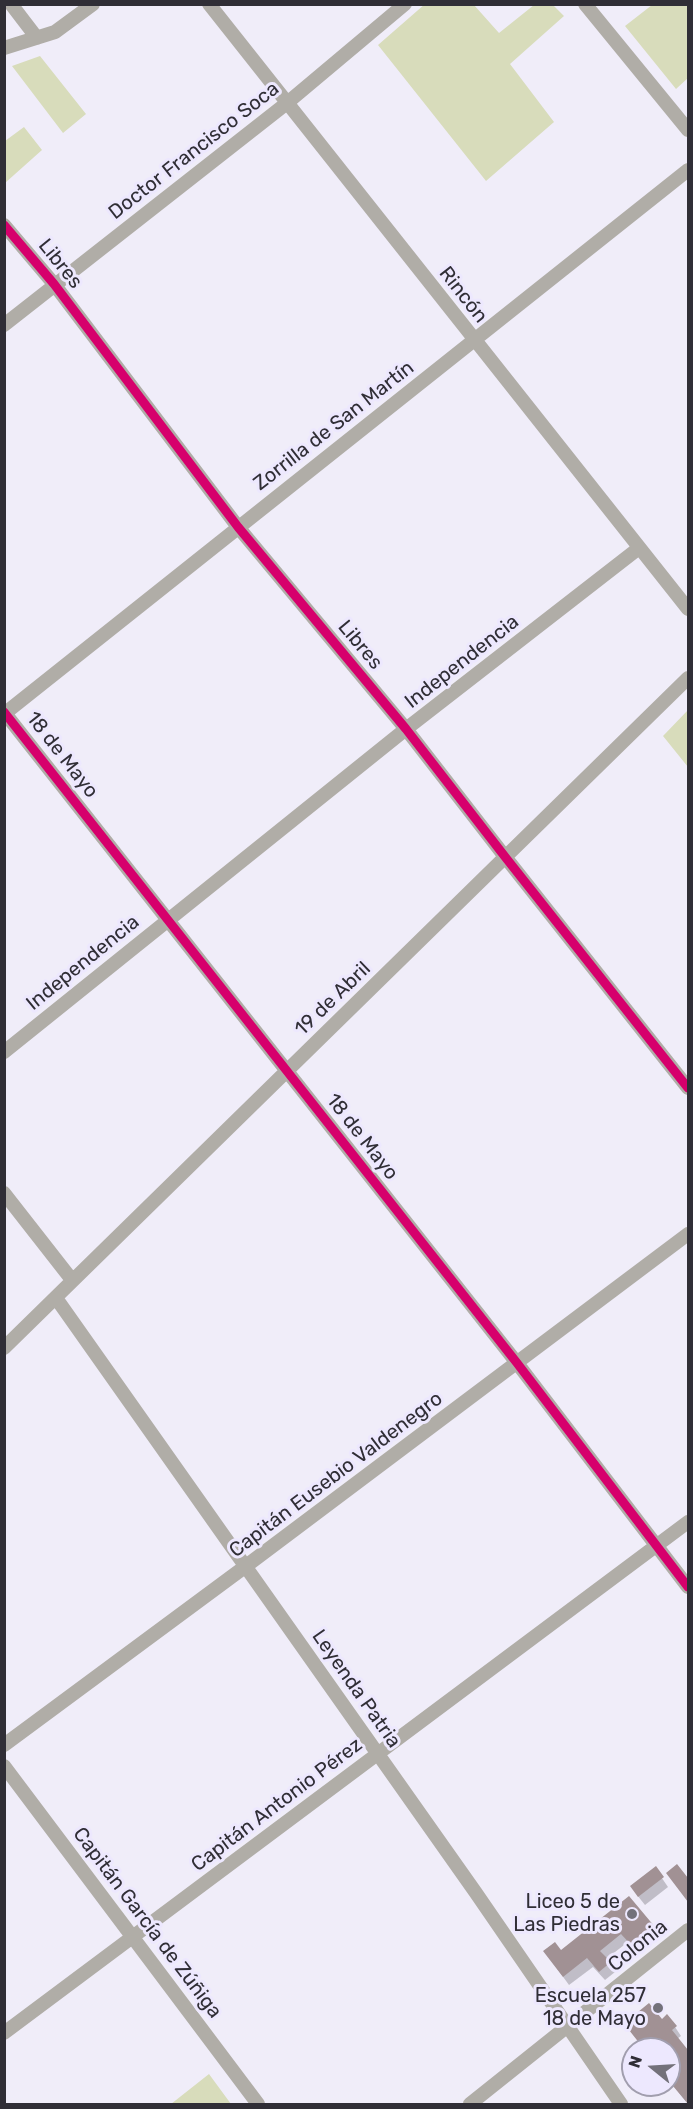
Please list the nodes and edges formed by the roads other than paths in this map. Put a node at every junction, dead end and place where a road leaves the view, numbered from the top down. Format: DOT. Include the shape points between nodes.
graph roads {
  1 [pos="11,4"];
  2 [pos="93,4"];
  3 [pos="209,4"];
  4 [pos="405,4"];
  5 [pos="585,4"];
  6 [pos="37,38"];
  7 [pos="4,48"];
  8 [pos="287,103"];
  9 [pos="688,130"];
  10 [pos="688,170"];
  11 [pos="4,225"];
  12 [pos="54,284"];
  13 [pos="4,325"];
  14 [pos="475,340"];
  15 [pos="238,527"];
  16 [pos="639,548"];
  17 [pos="688,609"];
  18 [pos="688,678"];
  19 [pos="5,713"];
  20 [pos="405,729"];
  21 [pos="506,858"];
  22 [pos="169,920"];
  23 [pos="4,1052"];
  24 [pos="287,1071"];
  25 [pos="688,1088"];
  26 [pos="4,1193"];
  27 [pos="688,1234"];
  28 [pos="72,1280"];
  29 [pos="56,1298"];
  30 [pos="4,1348"];
  31 [pos="517,1363"];
  32 [pos="688,1522"];
  33 [pos="656,1545"];
  34 [pos="246,1566"];
  35 [pos="688,1587"];
  36 [pos="4,1745"];
  37 [pos="378,1754"];
  38 [pos="4,1766"];
  39 [pos="688,1930"];
  40 [pos="134,1936"];
  41 [pos="567,2027"];
  42 [pos="4,2033"];
  43 [pos="258,2104"];
  44 [pos="470,2104"];
  45 [pos="621,2104"];
  1 -- 6 [label="street"];
  2 -- 6 [label="street" via="55,32"];
  3 -- 8 [label="street, Rincón"];
  4 -- 8 [label="street, Doctor Francisco Soca"];
  5 -- 9 [label="street"];
  6 -- 7 [label="street"];
  8 -- 12 [label="street, Doctor Francisco Soca"];
  8 -- 14 [label="street, Rincón"];
  10 -- 14 [label="street, Zorrilla de San Martín"];
  11 -- 12 [label="street, Libres"];
  12 -- 13 [label="street, Doctor Francisco Soca"];
  12 -- 15 [label="street, Libres"];
  14 -- 15 [label="street, Zorrilla de San Martín"];
  14 -- 16 [label="street, Rincón"];
  15 -- 19 [label="street, Zorrilla de San Martín"];
  15 -- 20 [label="street, Libres"];
  16 -- 17 [label="street, Rincón"];
  16 -- 20 [label="street, Independencia"];
  18 -- 21 [label="street, 19 de Abril"];
  19 -- 22 [label="street, 18 de Mayo"];
  20 -- 21 [label="street, Libres"];
  20 -- 22 [label="street, Independencia"];
  21 -- 24 [label="street, 19 de Abril"];
  21 -- 25 [label="street, Libres"];
  22 -- 23 [label="street, Independencia"];
  22 -- 24 [label="street, 18 de Mayo"];
  24 -- 28 [label="street, 19 de Abril"];
  24 -- 31 [label="street, 18 de Mayo"];
  26 -- 28 [label="street"];
  27 -- 31 [label="street, Capitán Eusebio Valdenegro"];
  28 -- 29 [label="street, 19 de Abril"];
  29 -- 30 [label="street, 19 de Abril"];
  29 -- 34 [label="street, Leyenda Patria"];
  31 -- 33 [label="street, 18 de Mayo"];
  31 -- 34 [label="street, Capitán Eusebio Valdenegro"];
  32 -- 33 [label="street, Capitán Antonio Pérez"];
  33 -- 35 [label="street, 18 de Mayo"];
  33 -- 37 [label="street, Capitán Antonio Pérez"];
  34 -- 36 [label="street, Capitán Eusebio Valdenegro"];
  34 -- 37 [label="street, Leyenda Patria"];
  37 -- 40 [label="street, Capitán Antonio Pérez"];
  37 -- 41 [label="street, Leyenda Patria"];
  38 -- 40 [label="street, Capitán García de Zúñiga"];
  39 -- 41 [label="street, Colonia"];
  40 -- 42 [label="street, Capitán Antonio Pérez"];
  40 -- 43 [label="street, Capitán García de Zúñiga"];
  41 -- 44 [label="street, Colonia"];
  41 -- 45 [label="street, Leyenda Patria"];
}
